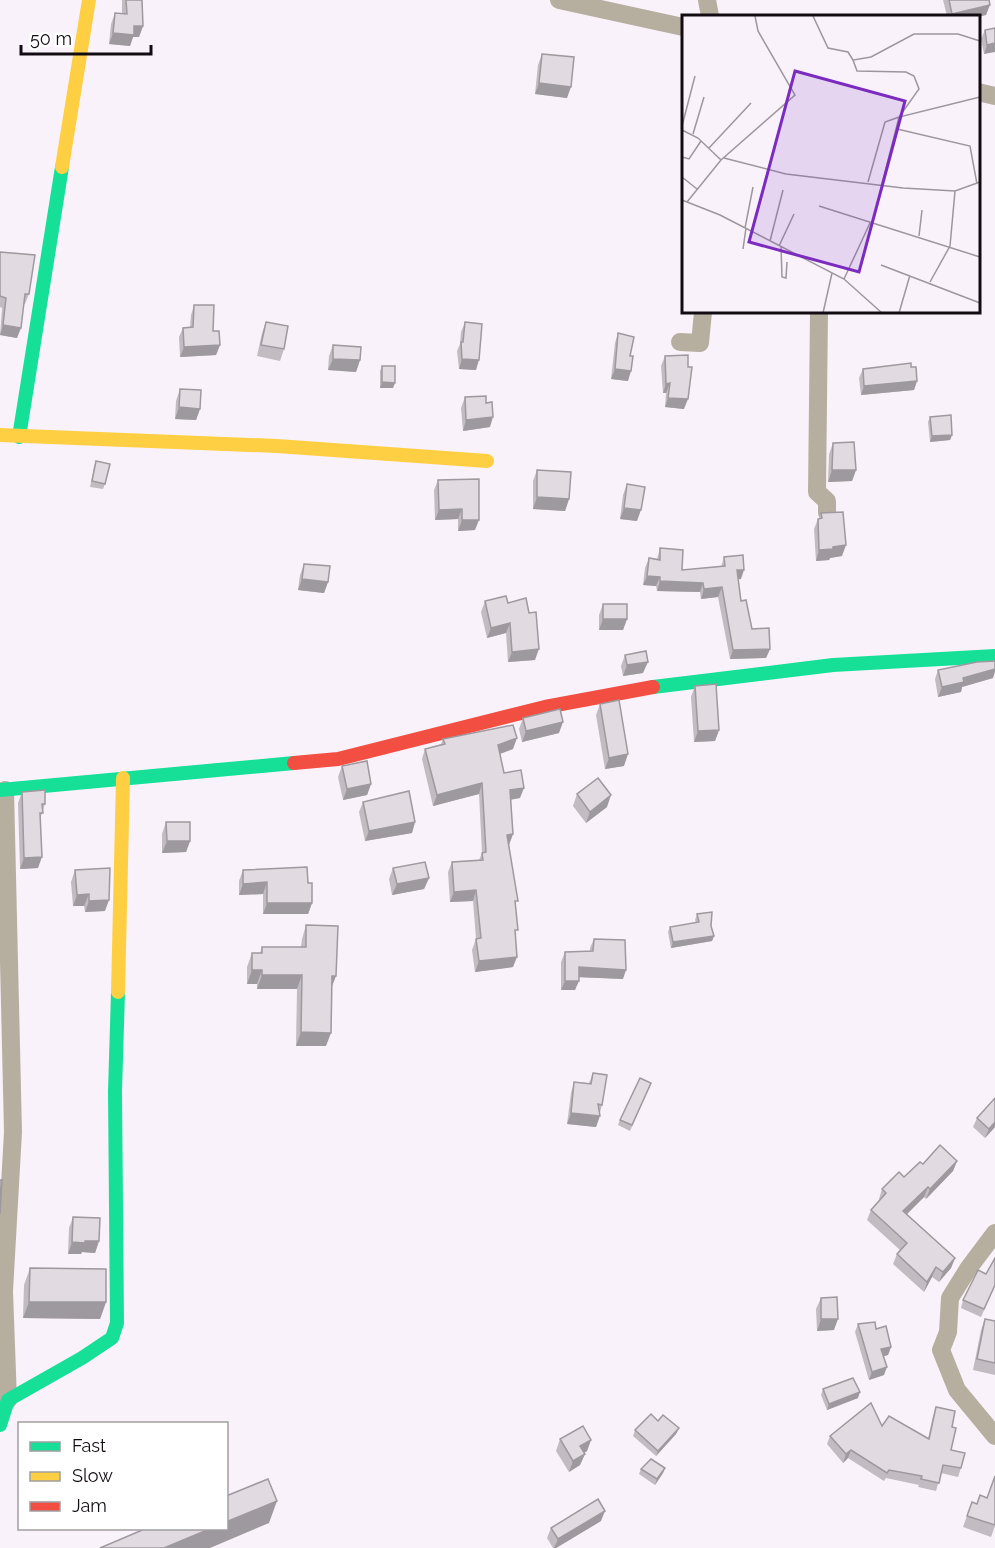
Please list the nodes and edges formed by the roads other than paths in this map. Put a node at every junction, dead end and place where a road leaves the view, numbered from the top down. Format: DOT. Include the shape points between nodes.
graph roads {
  1 [pos="89,0"];
  2 [pos="559,0"];
  3 [pos="707,0"];
  4 [pos="710,15"];
  5 [pos="682,27"];
  6 [pos="980,92"];
  7 [pos="995,96"];
  8 [pos="703,314"];
  9 [pos="819,314"];
  10 [pos="680,342"];
  11 [pos="0,435"];
  12 [pos="19,437"];
  13 [pos="487,461"];
  14 [pos="827,513"];
  15 [pos="995,657"];
  16 [pos="123,778"];
  17 [pos="3,790"];
  18 [pos="995,1233"];
  19 [pos="2,1291"];
  20 [pos="4,1403"];
  21 [pos="0,1425"];
  22 [pos="995,1436"];
  1 -- 12 [label="street"];
  2 -- 5 [label="street"];
  3 -- 4 [label="street"];
  6 -- 7 [label="street"];
  8 -- 10 [label="street" via="700,343"];
  9 -- 14 [label="street" via="817,492 827,501"];
  11 -- 12 [label="street"];
  12 -- 13 [label="street" via="277,446"];
  15 -- 16 [label="street" via="834,665 635,689 545,707 338,759"];
  16 -- 17 [label="street"];
  16 -- 20 [label="street" via="114,1091 117,1323 112,1338"];
  17 -- 19 [label="street" via="13,1132"];
  18 -- 22 [label="street" via="950,1298 948,1332 940,1350 957,1390"];
  19 -- 20 [label="street"];
  20 -- 21 [label="street"];
}
